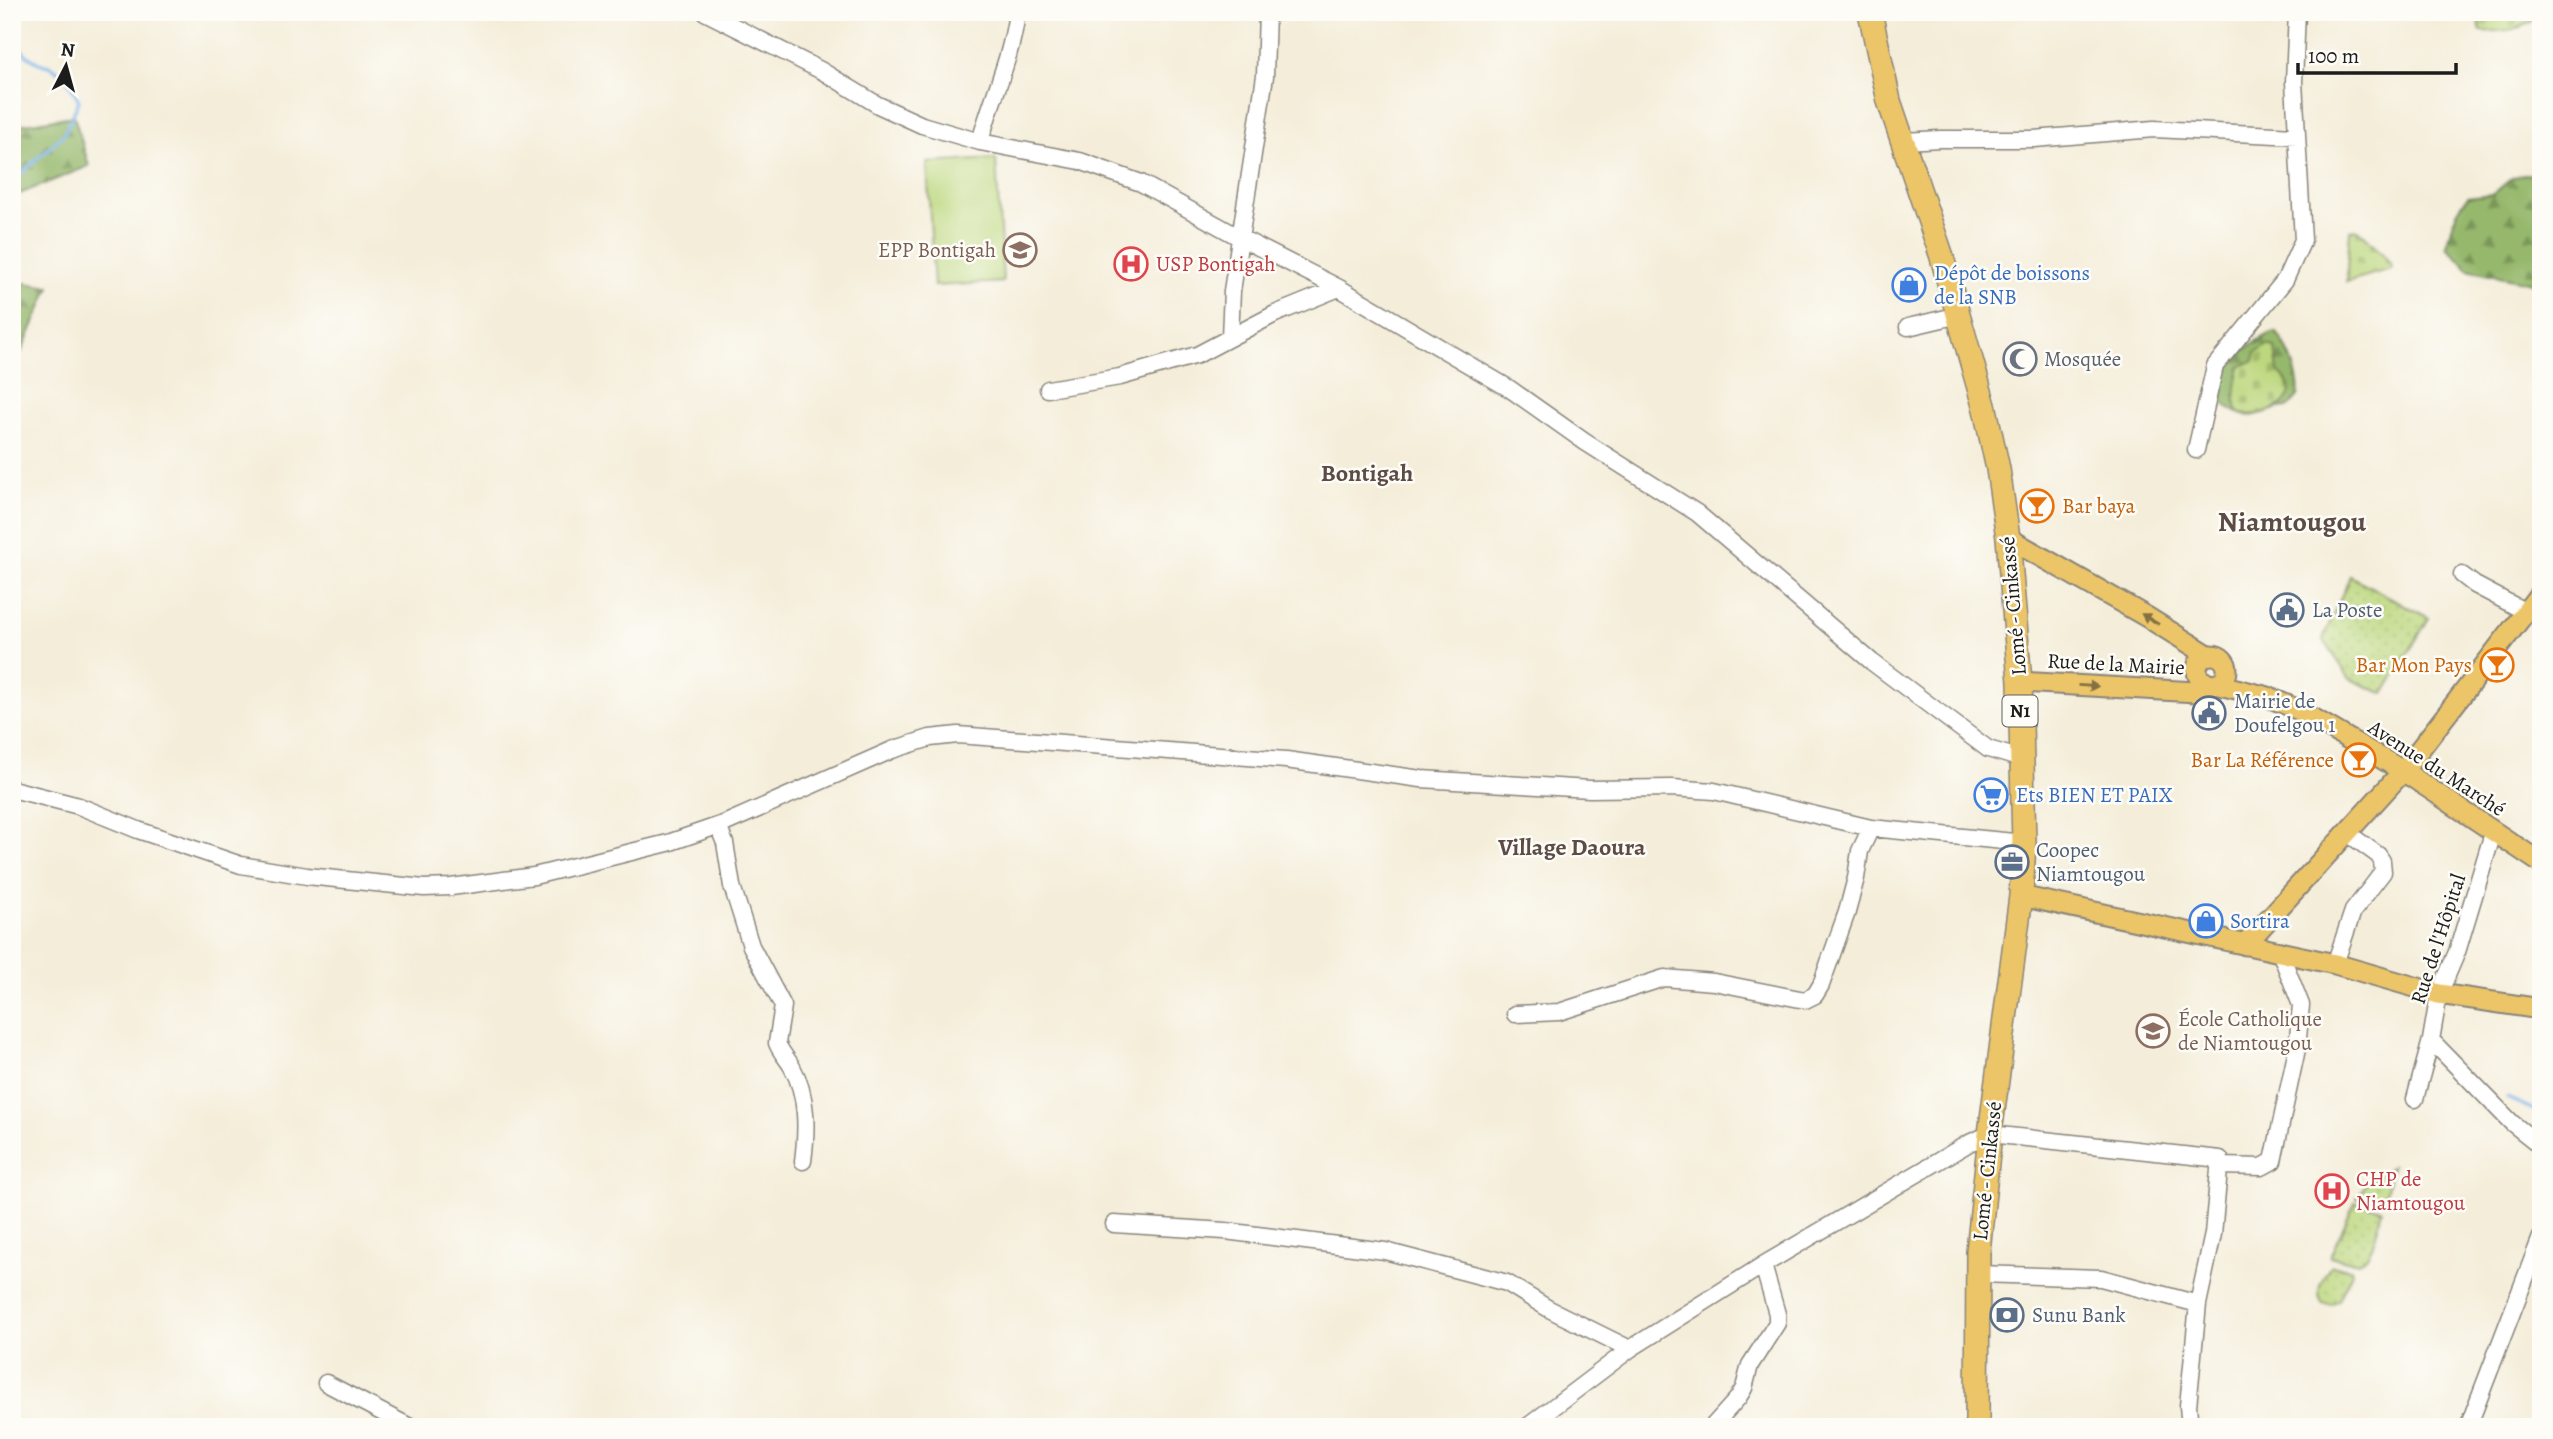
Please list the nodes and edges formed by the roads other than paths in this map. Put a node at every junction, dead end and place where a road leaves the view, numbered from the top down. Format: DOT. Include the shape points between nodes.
graph roads {
  1 [pos="705,12"];
  2 [pos="1017,12"];
  3 [pos="1268,12"];
  4 [pos="1870,12"];
  5 [pos="2297,12"];
  6 [pos="2297,135"];
  7 [pos="1904,141"];
  8 [pos="980,142"];
  9 [pos="1242,239"];
  10 [pos="1339,288"];
  11 [pos="1959,315"];
  12 [pos="1908,327"];
  13 [pos="1230,337"];
  14 [pos="1048,389"];
  15 [pos="2196,450"];
  16 [pos="2008,538"];
  17 [pos="2462,575"];
  18 [pos="2541,592"];
  19 [pos="2526,612"];
  20 [pos="2208,655"];
  21 [pos="2226,665"];
  22 [pos="2020,682"];
  23 [pos="2211,683"];
  24 [pos="2268,697"];
  25 [pos="2022,759"];
  26 [pos="2403,771"];
  27 [pos="12,789"];
  28 [pos="718,826"];
  29 [pos="1871,828"];
  30 [pos="2346,832"];
  31 [pos="2493,832"];
  32 [pos="2024,843"];
  33 [pos="2541,863"];
  34 [pos="2021,896"];
  35 [pos="2245,945"];
  36 [pos="2280,952"];
  37 [pos="2334,964"];
  38 [pos="2439,994"];
  39 [pos="2541,1009"];
  40 [pos="1515,1014"];
  41 [pos="2431,1040"];
  42 [pos="2415,1099"];
  43 [pos="1990,1134"];
  44 [pos="2541,1146"];
  45 [pos="803,1161"];
  46 [pos="2219,1166"];
  47 [pos="1114,1224"];
  48 [pos="2541,1237"];
  49 [pos="1763,1265"];
  50 [pos="1978,1274"];
  51 [pos="2198,1304"];
  52 [pos="1630,1349"];
  53 [pos="326,1382"];
  54 [pos="410,1427"];
  55 [pos="1527,1427"];
  56 [pos="1712,1427"];
  57 [pos="1977,1427"];
  58 [pos="2190,1427"];
  59 [pos="2468,1427"];
  1 -- 8 [label="street" via="878,105 922,125"];
  2 -- 8 [label="street" via="1014,40"];
  3 -- 9 [label="street" via="1265,76"];
  4 -- 7 [label="highway, Lomé - Cinkassé / N1" via="1889,101"];
  5 -- 6 [label="street"];
  6 -- 7 [label="street" via="2154,129 2034,139"];
  6 -- 15 [label="street" via="2303,240 2285,280 2215,366"];
  7 -- 11 [label="highway, Lomé - Cinkassé / N1"];
  8 -- 9 [label="street" via="1080,161 1141,183"];
  9 -- 10 [label="street"];
  9 -- 13 [label="street" via="1232,291"];
  10 -- 13 [label="street"];
  10 -- 25 [label="street" via="1510,389 1697,513 1882,670 1988,750"];
  11 -- 12 [label="street"];
  11 -- 16 [label="highway, Lomé - Cinkassé / N1" via="1985,409"];
  13 -- 14 [label="street" via="1164,365 1095,383"];
  20 -- 16 [label="main road, one-way"];
  16 -- 22 [label="highway, Lomé - Cinkassé / N1"];
  17 -- 19 [label="street"];
  18 -- 19 [label="main road"];
  19 -- 26 [label="main road"];
  20 -- 21 [label="main road" via="2219,657"];
  20 -- 23 [label="main road" via="2197,668 2201,679"];
  21 -- 23 [label="main road" via="2225,676"];
  21 -- 24 [label="main road, Avenue du Marché"];
  22 -- 23 [label="main road, Rue de la Mairie, one-way" via="2196,692"];
  22 -- 25 [label="highway, Lomé - Cinkassé / N1"];
  23 -- 24 [label="main road, Avenue du Marché"];
  24 -- 26 [label="main road, Avenue du Marché" via="2299,710"];
  25 -- 32 [label="highway, Lomé - Cinkassé / N1"];
  26 -- 30 [label="main road"];
  26 -- 31 [label="main road, Avenue du Marché"];
  27 -- 28 [label="street" via="79,806 241,865 424,888 534,876"];
  28 -- 29 [label="street" via="892,750 958,735 1286,760 1421,779 1714,791"];
  28 -- 45 [label="street" via="751,946 783,1006 777,1043 803,1096"];
  29 -- 32 [label="street"];
  29 -- 40 [label="street" via="1815,995 1805,1000 1714,982 1664,978 1559,1012"];
  30 -- 35 [label="main road"];
  30 -- 37 [label="street" via="2378,855 2382,872 2353,911"];
  31 -- 33 [label="main road, Avenue du Marché"];
  31 -- 38 [label="street, Rue de l'Hôpital" via="2457,952"];
  32 -- 34 [label="highway, Lomé - Cinkassé / N1"];
  34 -- 35 [label="main road"];
  34 -- 43 [label="highway, Lomé - Cinkassé / N1"];
  35 -- 36 [label="main road"];
  36 -- 37 [label="main road"];
  36 -- 46 [label="street" via="2301,1005 2297,1049 2273,1161 2262,1167"];
  37 -- 38 [label="main road"];
  38 -- 39 [label="main road"];
  38 -- 41 [label="street, Rue de l'Hôpital"];
  41 -- 42 [label="street, Rue de l'Hôpital"];
  41 -- 44 [label="street" via="2512,1123"];
  43 -- 46 [label="street" via="2220,1159"];
  43 -- 49 [label="street"];
  43 -- 50 [label="highway, Lomé - Cinkassé / N1"];
  46 -- 51 [label="street" via="2213,1234"];
  47 -- 52 [label="street" via="1225,1231 1385,1251 1507,1283"];
  48 -- 59 [label="street"];
  49 -- 52 [label="street"];
  49 -- 56 [label="street" via="1777,1323 1750,1365 1738,1398"];
  50 -- 51 [label="street" via="2101,1278"];
  50 -- 57 [label="highway, Lomé - Cinkassé / N1"];
  51 -- 58 [label="street"];
  52 -- 55 [label="street"];
  53 -- 54 [label="street"];
}
